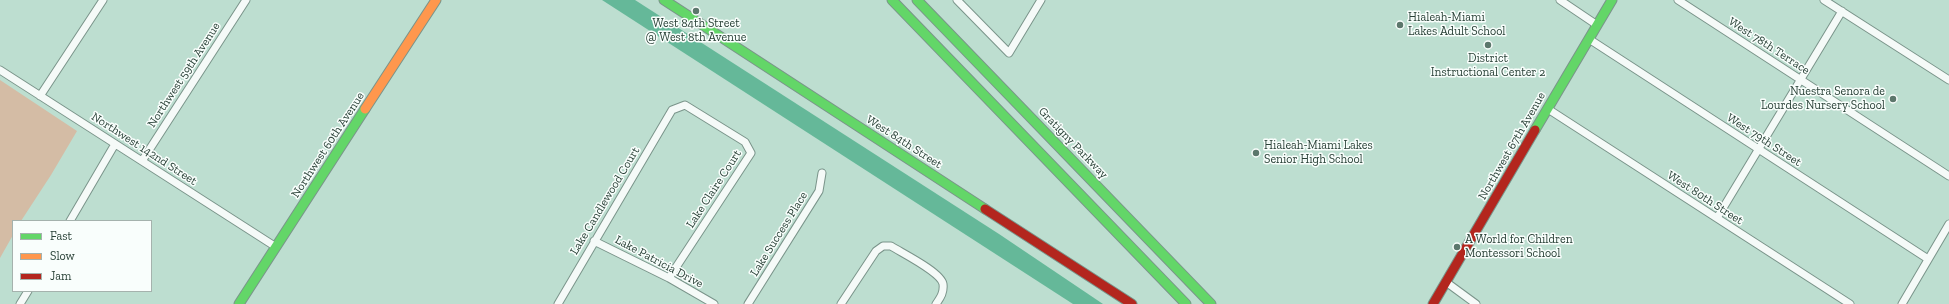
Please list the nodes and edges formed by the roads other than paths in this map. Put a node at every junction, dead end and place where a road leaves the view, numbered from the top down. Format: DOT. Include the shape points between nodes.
graph roads {
  1 [pos="103,0"];
  2 [pos="246,0"];
  3 [pos="436,0"];
  4 [pos="892,0"];
  5 [pos="917,0"];
  6 [pos="957,0"];
  7 [pos="1041,0"];
  8 [pos="1560,0"];
  9 [pos="1612,0"];
  10 [pos="1678,0"];
  11 [pos="1824,0"];
  12 [pos="667,1"];
  13 [pos="1842,11"];
  14 [pos="1597,25"];
  15 [pos="1589,39"];
  16 [pos="0,70"];
  17 [pos="1800,80"];
  18 [pos="1949,80"];
  19 [pos="40,96"];
  20 [pos="1548,109"];
  21 [pos="672,110"];
  22 [pos="115,144"];
  23 [pos="1758,149"];
  24 [pos="142,161"];
  25 [pos="822,173"];
  26 [pos="1949,176"];
  27 [pos="1717,218"];
  28 [pos="71,220"];
  29 [pos="1949,224"];
  30 [pos="594,241"];
  31 [pos="276,247"];
  32 [pos="1928,259"];
  33 [pos="669,278"];
  34 [pos="1446,282"];
  35 [pos="27,292"];
  36 [pos="20,304"];
  37 [pos="240,304"];
  38 [pos="558,304"];
  39 [pos="714,304"];
  40 [pos="748,304"];
  41 [pos="841,304"];
  42 [pos="936,304"];
  43 [pos="1132,304"];
  44 [pos="1186,304"];
  45 [pos="1211,304"];
  46 [pos="1433,304"];
  47 [pos="1476,304"];
  48 [pos="1850,304"];
  49 [pos="1902,304"];
  1 -- 19 [label="street"];
  2 -- 24 [label="street, Northwest 59th Avenue"];
  3 -- 31 [label="main road, Northwest 60th Avenue"];
  4 -- 44 [label="main road"];
  5 -- 45 [label="main road, Gratigny Parkway"];
  6 -- 7 [label="street" via="1009,53"];
  8 -- 14 [label="street"];
  9 -- 14 [label="main road, Northwest 67th Avenue"];
  10 -- 17 [label="street, West 78th Terrace"];
  11 -- 13 [label="street"];
  12 -- 43 [label="main road, West 84th Street"];
  13 -- 17 [label="street"];
  13 -- 18 [label="street"];
  14 -- 15 [label="main road, Northwest 67th Avenue"];
  15 -- 20 [label="main road, Northwest 67th Avenue"];
  15 -- 23 [label="street, West 79th Street"];
  16 -- 19 [label="street, Northwest 142nd Street"];
  17 -- 23 [label="street"];
  17 -- 26 [label="street, West 78th Terrace"];
  19 -- 22 [label="street, Northwest 142nd Street"];
  20 -- 27 [label="street, West 80th Street"];
  20 -- 34 [label="main road, Northwest 67th Avenue"];
  21 -- 30 [label="street, Lake Candlewood Court"];
  21 -- 33 [label="street, Lake Claire Court" via="685,105 744,142 751,154"];
  22 -- 24 [label="street, Northwest 142nd Street"];
  22 -- 28 [label="street"];
  23 -- 27 [label="street"];
  23 -- 32 [label="street, West 79th Street"];
  24 -- 31 [label="street, Northwest 142nd Street"];
  25 -- 40 [label="street, Lake Success Place" via="819,191"];
  27 -- 48 [label="street, West 80th Street"];
  29 -- 32 [label="street"];
  30 -- 33 [label="street, Lake Patricia Drive"];
  30 -- 38 [label="street, Lake Candlewood Court"];
  31 -- 37 [label="main road, Northwest 60th Avenue"];
  32 -- 49 [label="street"];
  33 -- 39 [label="street, Lake Patricia Drive"];
  34 -- 46 [label="main road, Northwest 67th Avenue"];
  34 -- 47 [label="street"];
  35 -- 36 [label="street"];
  41 -- 42 [label="street" via="876,251 883,246 891,246 937,274 943,283 943,294"];
}
